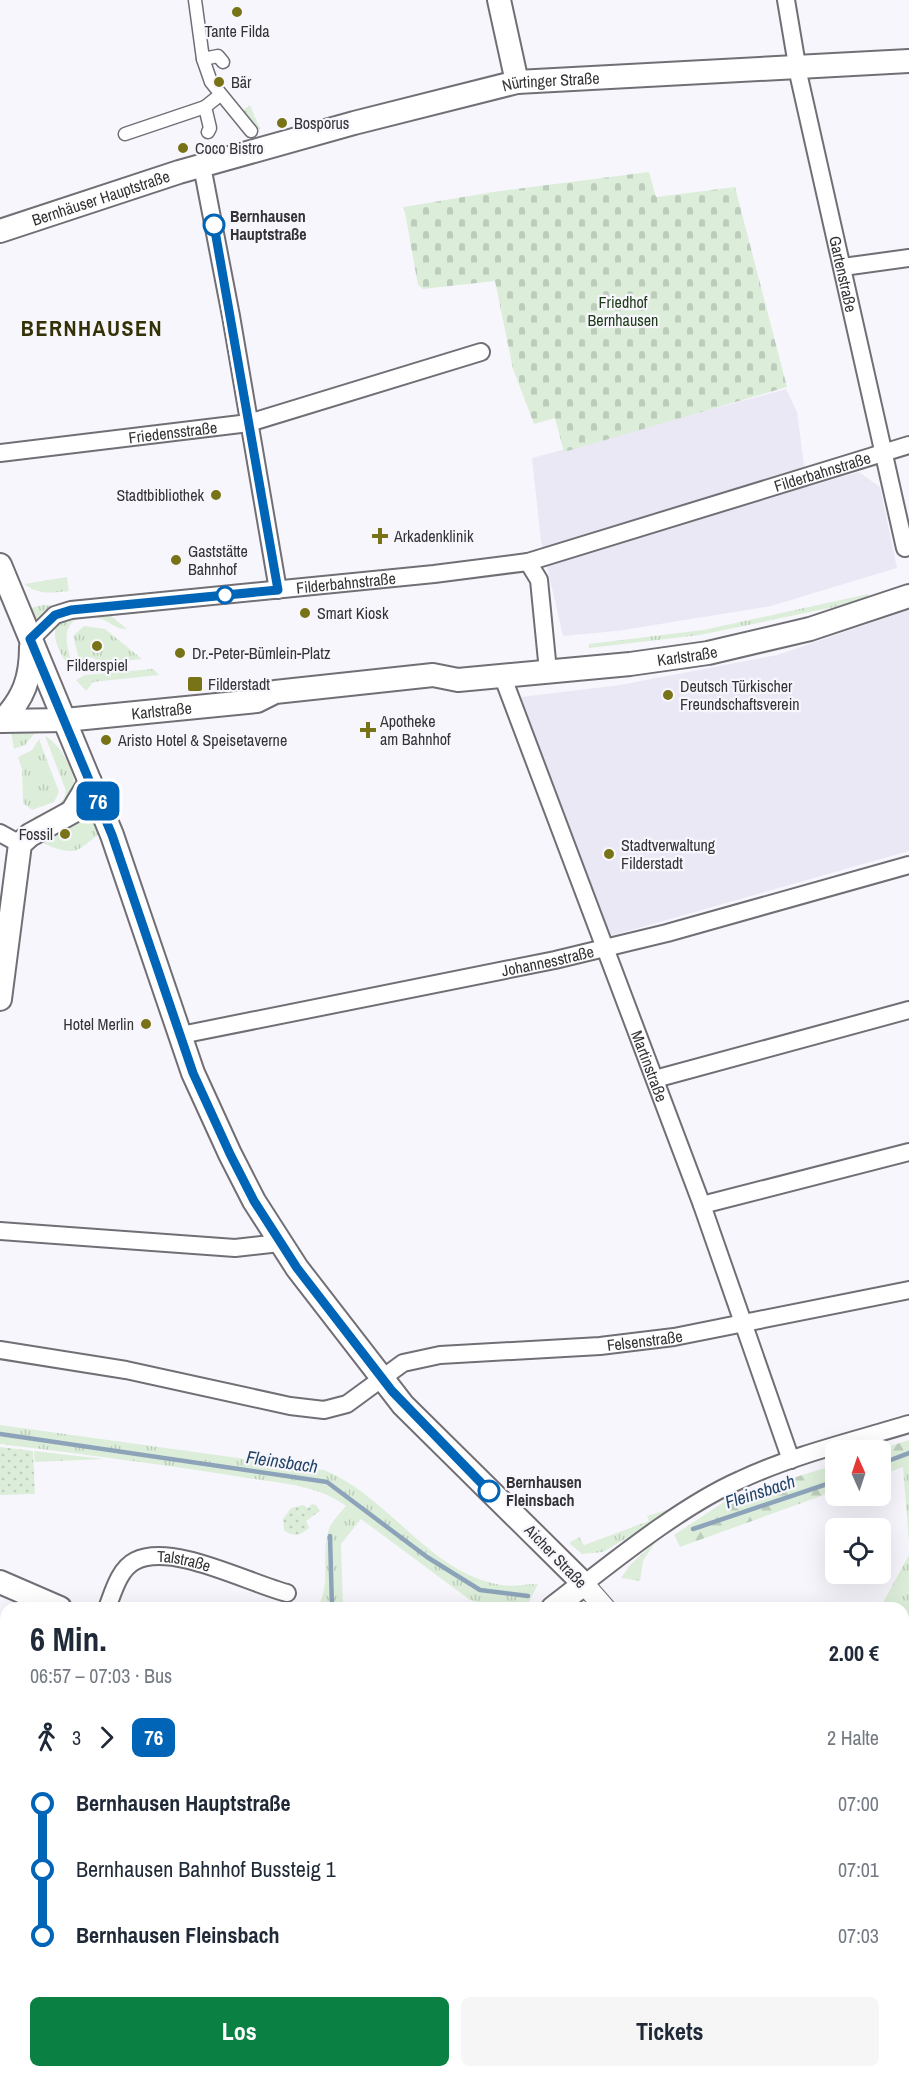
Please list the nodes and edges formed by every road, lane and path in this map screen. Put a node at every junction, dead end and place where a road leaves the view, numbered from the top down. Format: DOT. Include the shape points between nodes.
graph roads {
  1 [pos="195,0"];
  2 [pos="500,0"];
  3 [pos="786,0"];
  4 [pos="203,59"];
  5 [pos="909,61"];
  6 [pos="223,62"];
  7 [pos="797,68"];
  8 [pos="517,82"];
  9 [pos="228,97"];
  10 [pos="205,106"];
  11 [pos="251,130"];
  12 [pos="207,132"];
  13 [pos="124,134"];
  14 [pos="202,166"];
  15 [pos="0,231"];
  16 [pos="909,258"];
  17 [pos="843,267"];
  18 [pos="481,352"];
  19 [pos="249,423"];
  20 [pos="909,445"];
  21 [pos="884,452"];
  22 [pos="0,453"];
  23 [pos="905,548"];
  24 [pos="528,562"];
  25 [pos="0,566"];
  26 [pos="278,590"];
  27 [pos="6,596"];
  28 [pos="909,596"];
  29 [pos="30,639"];
  30 [pos="548,671"];
  31 [pos="502,675"];
  32 [pos="65,720"];
  33 [pos="1,721"];
  34 [pos="90,782"];
  35 [pos="0,833"];
  36 [pos="20,844"];
  37 [pos="909,865"];
  38 [pos="605,948"];
  39 [pos="0,999"];
  40 [pos="909,1010"];
  41 [pos="181,1035"];
  42 [pos="655,1079"];
  43 [pos="909,1152"];
  44 [pos="702,1205"];
  45 [pos="0,1231"];
  46 [pos="280,1243"];
  47 [pos="909,1290"];
  48 [pos="744,1325"];
  49 [pos="0,1350"];
  50 [pos="381,1377"];
  51 [pos="909,1424"];
  52 [pos="791,1460"];
  53 [pos="0,1582"];
  54 [pos="584,1584"];
  55 [pos="287,1593"];
  56 [pos="46,1602"];
  57 [pos="110,1602"];
  58 [pos="561,1602"];
  59 [pos="600,1602"];
  1 -- 4 [label="street"];
  2 -- 8 [label="main road"];
  3 -- 7 [label="street, Gartenstraße"];
  4 -- 6 [label="street" via="218,56"];
  4 -- 9 [label="street" via="211,82"];
  5 -- 7 [label="main road, Nürtinger Straße"];
  7 -- 8 [label="main road, Nürtinger Straße"];
  7 -- 17 [label="street, Gartenstraße"];
  8 -- 14 [label="main road, Nürtinger Straße"];
  9 -- 10 [label="street"];
  9 -- 11 [label="street"];
  10 -- 12 [label="street" via="210,128"];
  10 -- 13 [label="street"];
  14 -- 15 [label="main road, Bernhäuser Hauptstraße"];
  14 -- 19 [label="street"];
  16 -- 17 [label="street"];
  17 -- 21 [label="street, Gartenstraße"];
  18 -- 19 [label="street, Friedensstraße"];
  19 -- 22 [label="street, Friedensstraße"];
  19 -- 26 [label="street"];
  20 -- 21 [label="street, Filderbahnstraße"];
  21 -- 23 [label="street, Gartenstraße"];
  21 -- 24 [label="street, Filderbahnstraße"];
  24 -- 26 [label="street, Filderbahnstraße"];
  24 -- 30 [label="street" via="539,580"];
  25 -- 27 [label="main road, Aicher Straße"];
  26 -- 29 [label="street, Filderbahnstraße" via="71,610 55,615"];
  27 -- 29 [label="main road, Aicher Straße"];
  28 -- 30 [label="main road, Karlstraße" via="820,626 708,653"];
  29 -- 32 [label="main road, Aicher Straße"];
  29 -- 33 [label="main road" via="28,681 21,698"];
  30 -- 31 [label="main road, Karlstraße"];
  31 -- 32 [label="main road, Karlstraße" via="458,680 433,675 393,687 336,693 275,692 257,701"];
  31 -- 38 [label="street, Martinstraße"];
  32 -- 33 [label="main road, Karlstraße"];
  32 -- 34 [label="main road, Aicher Straße"];
  34 -- 36 [label="main road" via="72,812"];
  34 -- 41 [label="main road, Aicher Straße"];
  35 -- 36 [label="street"];
  36 -- 39 [label="main road"];
  37 -- 38 [label="street, Johannesstraße"];
  38 -- 41 [label="street, Johannesstraße"];
  38 -- 42 [label="street, Martinstraße"];
  40 -- 42 [label="street"];
  41 -- 46 [label="main road, Aicher Straße" via="193,1073 230,1154"];
  42 -- 44 [label="street, Martinstraße"];
  43 -- 44 [label="street"];
  44 -- 48 [label="street, Martinstraße"];
  45 -- 46 [label="street" via="235,1248"];
  46 -- 50 [label="main road, Aicher Straße"];
  47 -- 48 [label="street, Felsenstraße"];
  48 -- 50 [label="street, Felsenstraße" via="600,1346 427,1356 403,1363"];
  48 -- 52 [label="street, Martinstraße"];
  49 -- 50 [label="street, Felsenstraße" via="324,1410 347,1404"];
  50 -- 54 [label="main road, Aicher Straße" via="429,1432"];
  51 -- 52 [label="street"];
  52 -- 54 [label="street" via="719,1490"];
  53 -- 56 [label="main road"];
  54 -- 58 [label="main road"];
  54 -- 59 [label="street, Aicher Straße"];
  55 -- 57 [label="street, Talstraße" via="190,1560 150,1557 125,1569"];
}
